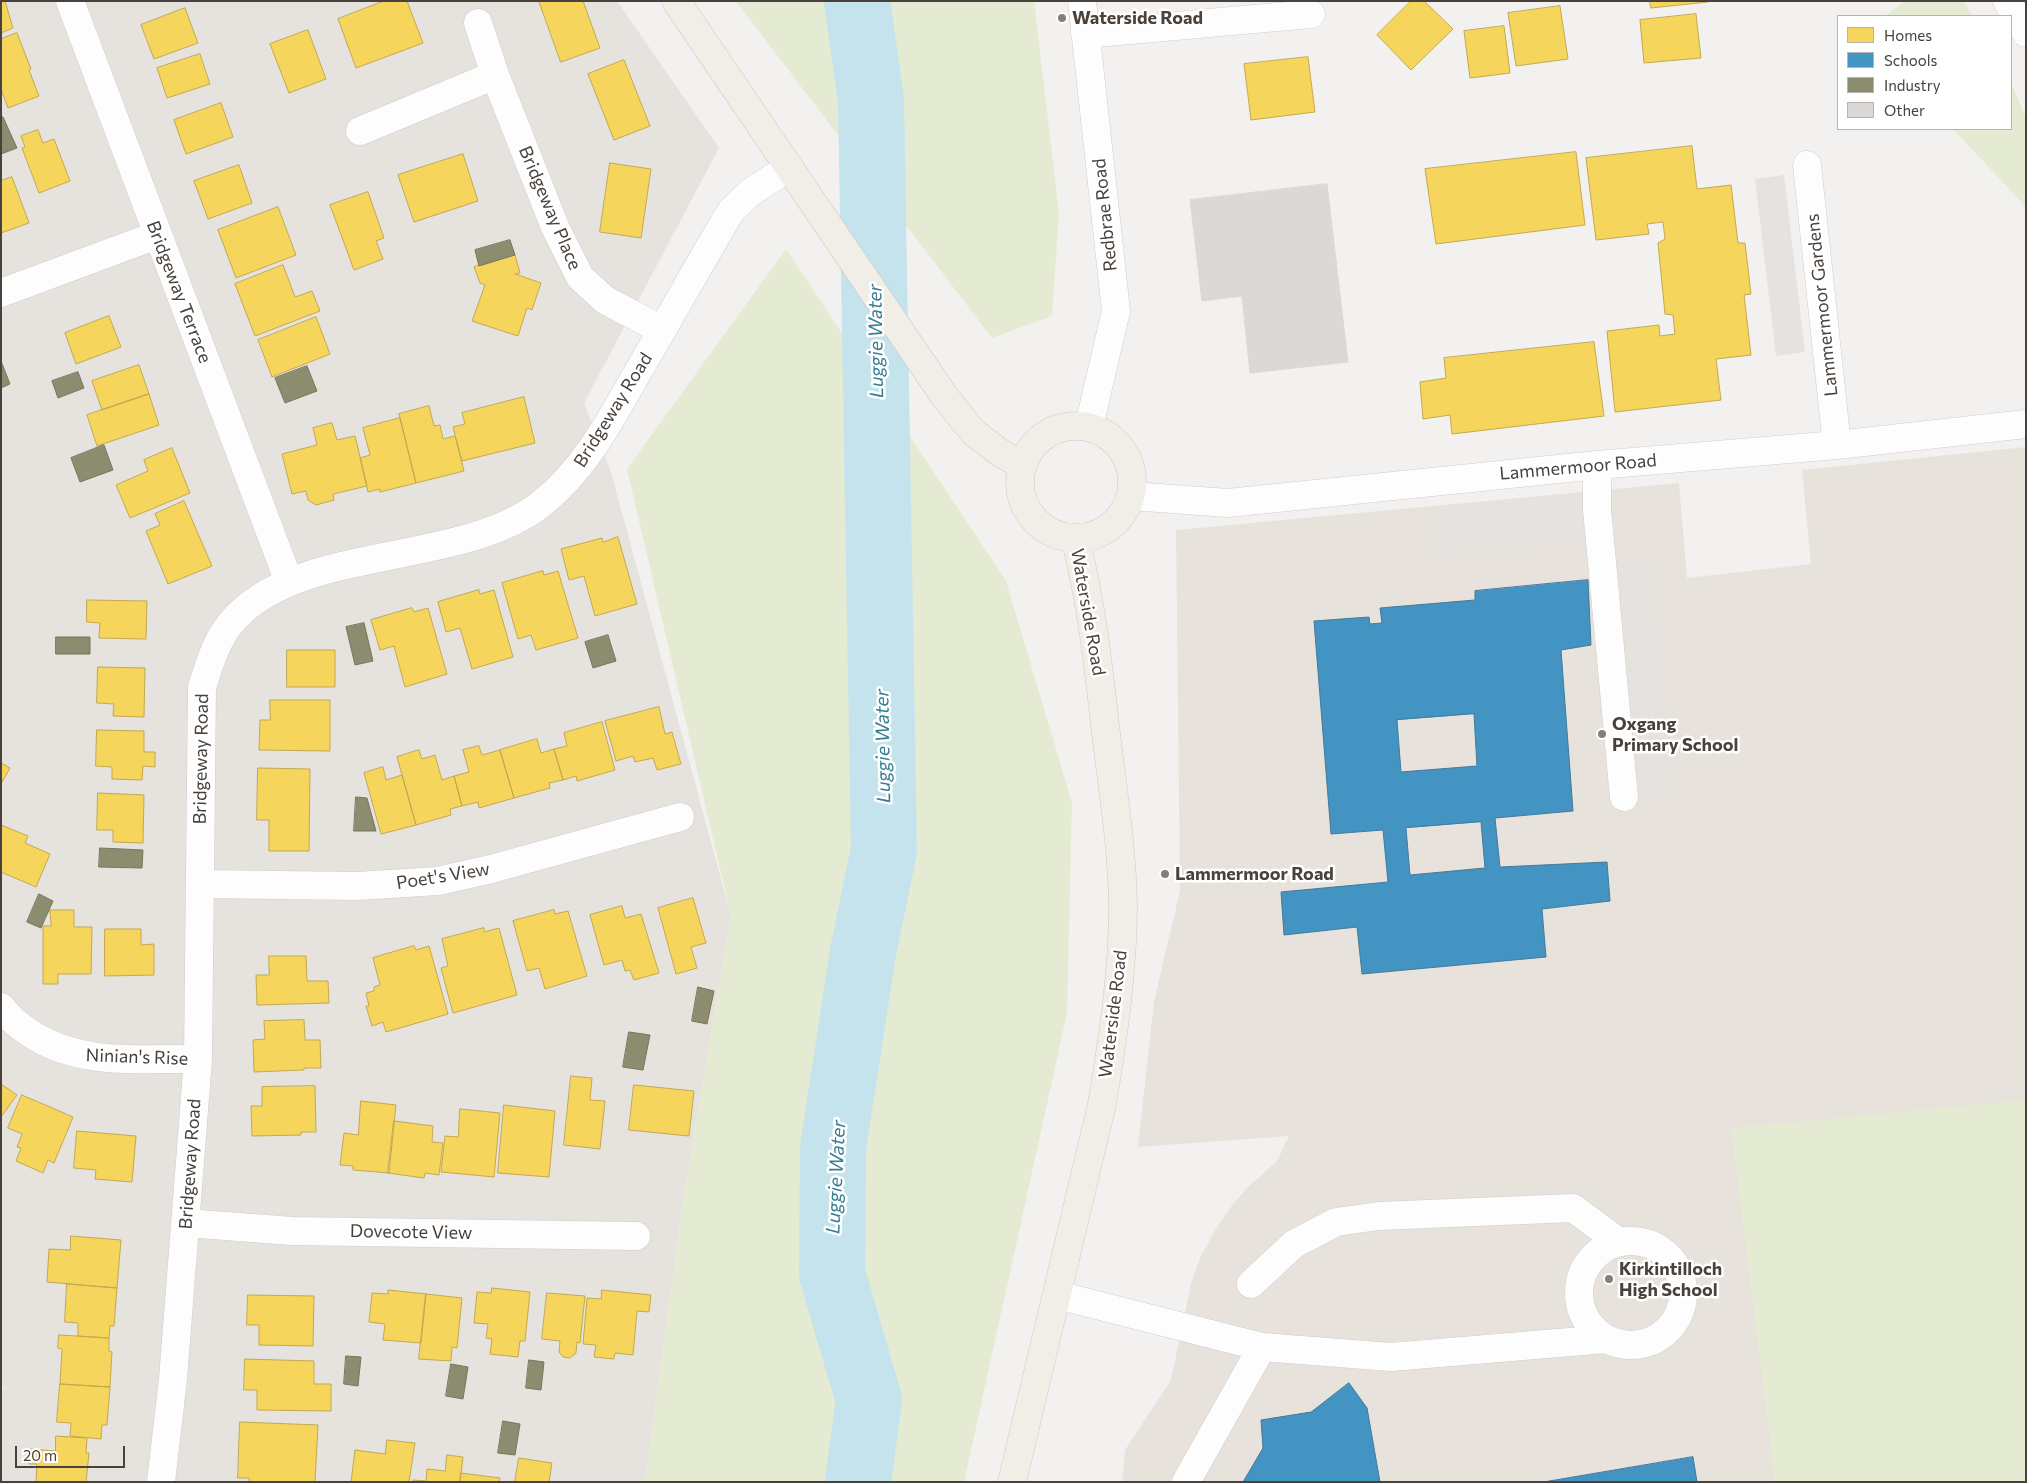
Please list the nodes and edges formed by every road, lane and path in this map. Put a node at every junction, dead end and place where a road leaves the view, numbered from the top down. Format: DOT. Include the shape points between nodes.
graph roads {
  1 [pos="70,1"];
  2 [pos="676,1"];
  3 [pos="1082,1"];
  4 [pos="2007,1"];
  5 [pos="1311,14"];
  6 [pos="478,22"];
  7 [pos="2026,33"];
  8 [pos="1085,34"];
  9 [pos="495,75"];
  10 [pos="360,131"];
  11 [pos="1807,165"];
  12 [pos="789,166"];
  13 [pos="157,236"];
  14 [pos="1,293"];
  15 [pos="662,330"];
  16 [pos="2026,424"];
  17 [pos="1089,426"];
  18 [pos="1837,445"];
  19 [pos="1597,465"];
  20 [pos="1022,466"];
  21 [pos="1131,496"];
  22 [pos="1076,538"];
  23 [pos="289,582"];
  24 [pos="1624,797"];
  25 [pos="680,817"];
  26 [pos="200,884"];
  27 [pos="1,1007"];
  28 [pos="198,1059"];
  29 [pos="186,1223"];
  30 [pos="636,1236"];
  31 [pos="1619,1242"];
  32 [pos="1251,1284"];
  33 [pos="1057,1295"];
  34 [pos="1606,1339"];
  35 [pos="1262,1347"];
  36 [pos="161,1482"];
  37 [pos="1012,1482"];
  38 [pos="1186,1482"];
  1 -- 13 [label="street, Bridgeway Terrace"];
  2 -- 12 [label="main road"];
  3 -- 8 [label="street, Redbrae Road"];
  4 -- 7 [label="street"];
  5 -- 8 [label="street"];
  6 -- 9 [label="street, Bridgeway Place"];
  8 -- 17 [label="street, Redbrae Road" via="1116,311"];
  9 -- 10 [label="street"];
  9 -- 15 [label="street, Bridgeway Place" via="554,227 580,277 604,300"];
  11 -- 18 [label="street, Lammermoor Gardens"];
  12 -- 15 [label="street, Bridgeway Road" via="750,192 731,211"];
  12 -- 20 [label="main road" via="972,432"];
  13 -- 14 [label="street"];
  13 -- 23 [label="street, Bridgeway Terrace"];
  15 -- 23 [label="street, Bridgeway Road" via="603,432 571,477 540,504 508,525 476,537 339,567"];
  16 -- 18 [label="street, Lammermoor Road"];
  17 -- 20 [label="main road" via="1064,426 1041,436 1025,456"];
  17 -- 21 [label="main road" via="1111,437 1124,451 1130,465"];
  18 -- 19 [label="street, Lammermoor Road"];
  19 -- 21 [label="street, Lammermoor Road" via="1228,503"];
  19 -- 24 [label="street" via="1597,509"];
  20 -- 22 [label="main road" via="1023,502 1033,518 1059,536"];
  21 -- 22 [label="main road" via="1112,526 1094,535"];
  22 -- 33 [label="main road, Waterside Road" via="1098,658 1119,840 1122,912 1118,988 1102,1104"];
  23 -- 26 [label="street, Bridgeway Road" via="262,596 223,633 202,687"];
  25 -- 26 [label="street, Poet's View" via="438,881 357,886"];
  26 -- 28 [label="street, Bridgeway Road"];
  27 -- 28 [label="street, Ninian's Rise" via="22,1029 50,1045 75,1054 103,1058"];
  28 -- 29 [label="street, Bridgeway Road"];
  29 -- 30 [label="street, Dovecote View" via="292,1231"];
  29 -- 36 [label="street, Bridgeway Road"];
  31 -- 32 [label="street" via="1574,1208 1380,1216 1328,1226 1294,1244"];
  31 -- 34 [label="street" via="1603,1249 1590,1261 1581,1277 1578,1295 1582,1312 1592,1328"];
  31 -- 34 [label="street" via="1653,1246 1666,1256 1682,1285 1682,1302 1667,1331 1654,1340 1637,1345"];
  33 -- 35 [label="street"];
  33 -- 37 [label="main road, Waterside Road"];
  34 -- 35 [label="street" via="1391,1357"];
  35 -- 38 [label="street"];
}
